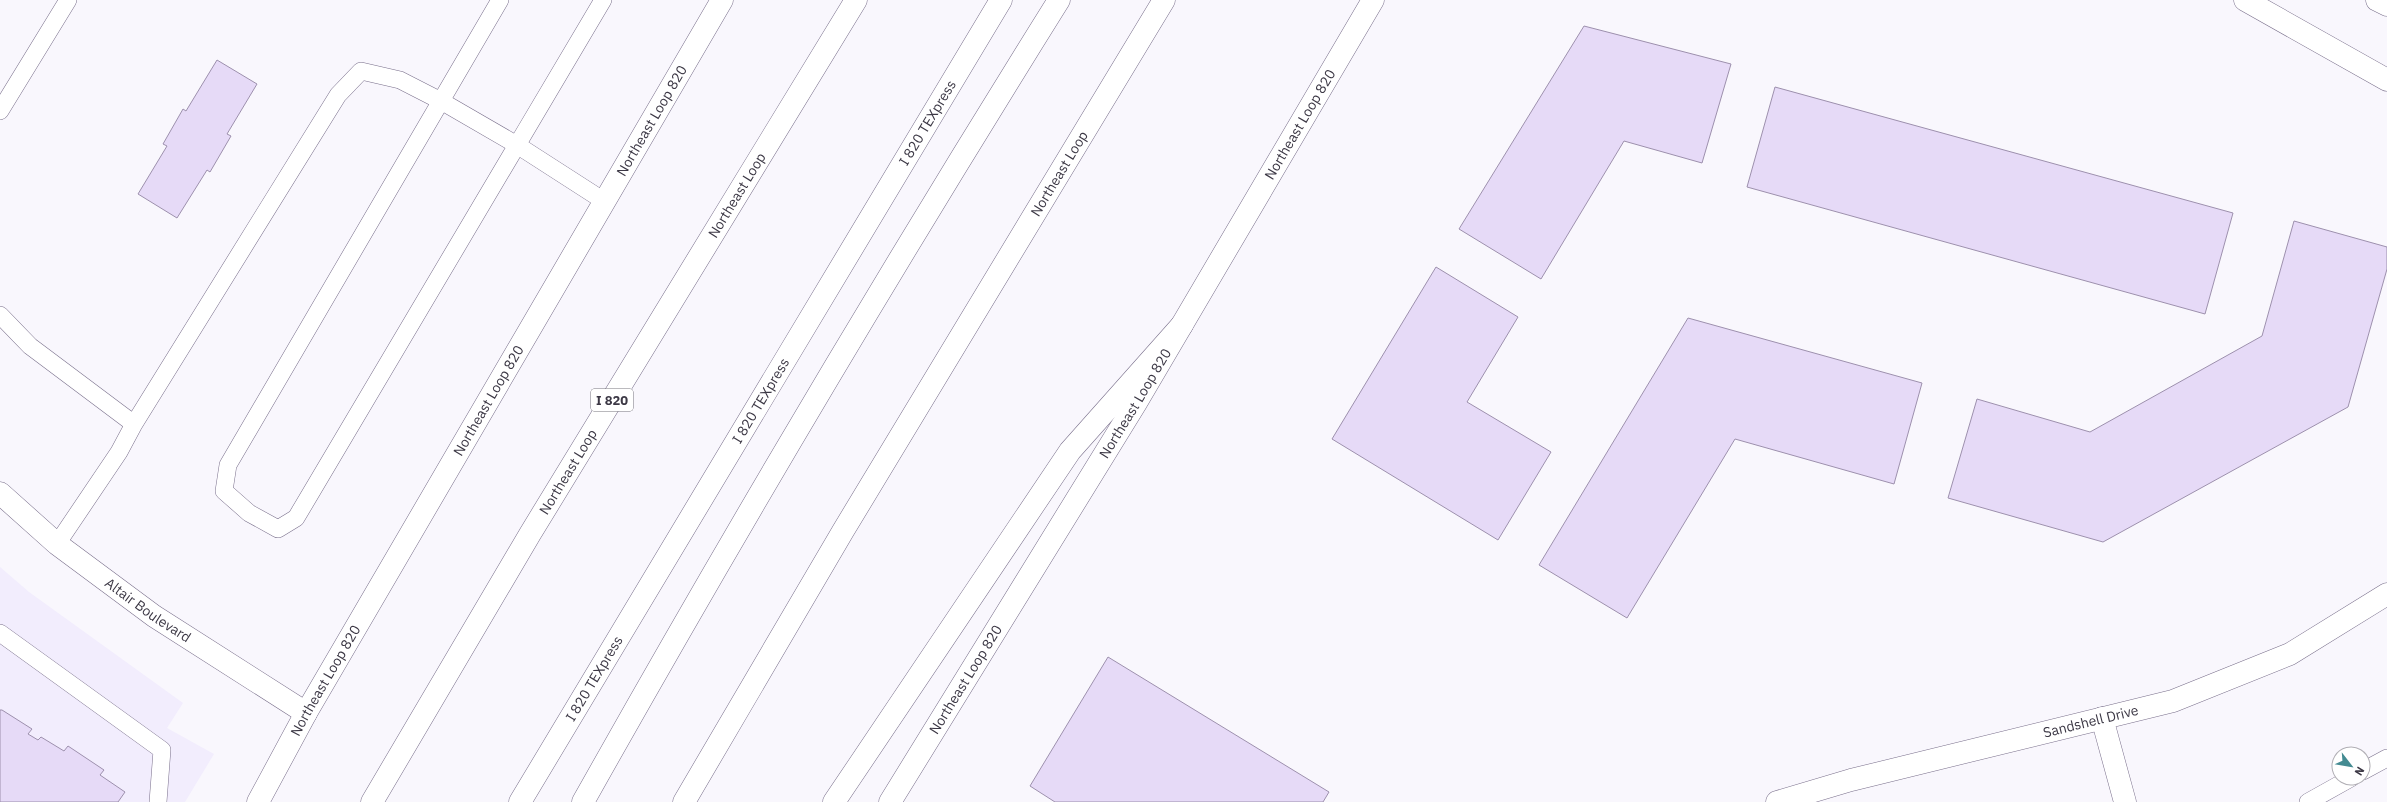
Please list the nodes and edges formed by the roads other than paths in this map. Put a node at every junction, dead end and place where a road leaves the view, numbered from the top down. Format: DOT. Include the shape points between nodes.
graph roads {
  1 [pos="68,0"];
  2 [pos="500,0"];
  3 [pos="603,0"];
  4 [pos="722,0"];
  5 [pos="856,0"];
  6 [pos="1001,0"];
  7 [pos="1059,0"];
  8 [pos="1164,0"];
  9 [pos="1373,0"];
  10 [pos="2245,0"];
  11 [pos="2377,0"];
  12 [pos="2387,5"];
  13 [pos="2387,80"];
  14 [pos="441,101"];
  15 [pos="0,111"];
  16 [pos="517,144"];
  17 [pos="604,201"];
  18 [pos="0,315"];
  19 [pos="1182,325"];
  20 [pos="134,424"];
  21 [pos="0,493"];
  22 [pos="57,544"];
  23 [pos="2387,594"];
  24 [pos="0,633"];
  25 [pos="306,713"];
  26 [pos="2102,718"];
  27 [pos="2387,758"];
  28 [pos="2371,767"];
  29 [pos="2337,786"];
  30 [pos="158,802"];
  31 [pos="258,802"];
  32 [pos="372,802"];
  33 [pos="520,802"];
  34 [pos="583,802"];
  35 [pos="684,802"];
  36 [pos="834,802"];
  37 [pos="890,802"];
  38 [pos="1777,802"];
  39 [pos="2125,802"];
  40 [pos="2308,802"];
  1 -- 15 [label="lane"];
  2 -- 14 [label="lane"];
  3 -- 16 [label="lane"];
  4 -- 17 [label="main road, Northeast Loop 820"];
  5 -- 32 [label="main road, Northeast Loop / I 820" via="534,527"];
  6 -- 33 [label="main road, I 820 TEXpress"];
  7 -- 34 [label="main road" via="730,544"];
  8 -- 35 [label="main road, Northeast Loop" via="843,531"];
  9 -- 19 [label="main road, Northeast Loop 820"];
  10 -- 13 [label="main road"];
  11 -- 12 [label="main road"];
  14 -- 16 [label="lane"];
  14 -- 16 [label="lane" via="228,465 224,491 249,513 278,529 296,518"];
  14 -- 20 [label="lane" via="400,80 361,71 338,95"];
  16 -- 17 [label="lane"];
  17 -- 25 [label="main road, Northeast Loop 820"];
  18 -- 20 [label="lane" via="30,346"];
  19 -- 36 [label="main road" via="1070,451"];
  19 -- 37 [label="main road, Northeast Loop 820"];
  20 -- 22 [label="lane" via="119,452"];
  21 -- 22 [label="main road, Altair Boulevard"];
  22 -- 25 [label="main road, Altair Boulevard" via="154,616"];
  23 -- 26 [label="main road, Sandshell Drive" via="2290,654 2173,701"];
  24 -- 30 [label="lane" via="162,750"];
  25 -- 31 [label="main road, Northeast Loop 820"];
  26 -- 38 [label="main road, Sandshell Drive" via="1850,780"];
  26 -- 39 [label="main road"];
  27 -- 28 [label="lane"];
  29 -- 40 [label="lane"];
}
